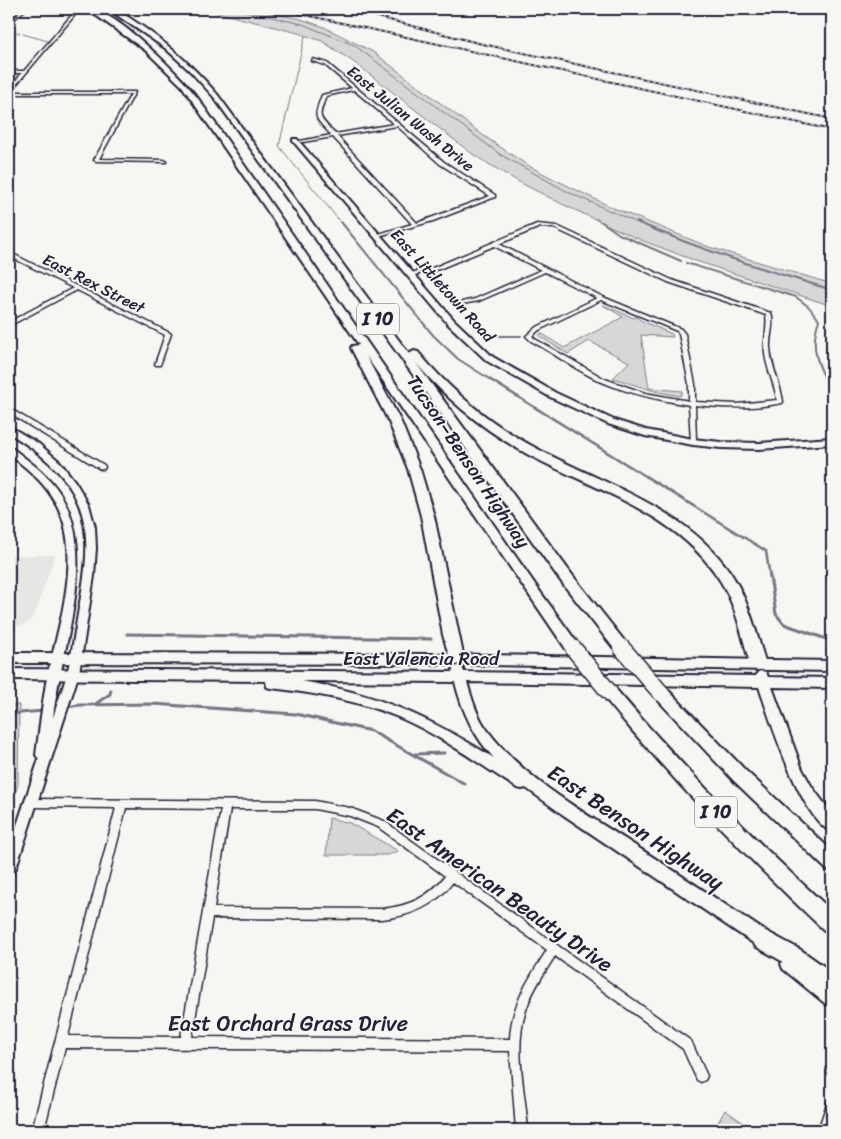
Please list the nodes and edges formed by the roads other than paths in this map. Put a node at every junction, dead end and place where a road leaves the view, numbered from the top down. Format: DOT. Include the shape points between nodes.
graph roads {
  1 [pos="24,9"];
  2 [pos="68,9"];
  3 [pos="501,9"];
  4 [pos="676,9"];
  5 [pos="91,10"];
  6 [pos="112,10"];
  7 [pos="832,11"];
  8 [pos="9,24"];
  9 [pos="313,60"];
  10 [pos="9,72"];
  11 [pos="24,72"];
  12 [pos="353,88"];
  13 [pos="9,92"];
  14 [pos="398,125"];
  15 [pos="333,136"];
  16 [pos="296,141"];
  17 [pos="164,161"];
  18 [pos="300,212"];
  19 [pos="416,225"];
  20 [pos="377,236"];
  21 [pos="495,244"];
  22 [pos="9,254"];
  23 [pos="545,270"];
  24 [pos="410,274"];
  25 [pos="77,288"];
  26 [pos="326,289"];
  27 [pos="602,298"];
  28 [pos="464,303"];
  29 [pos="9,324"];
  30 [pos="158,364"];
  31 [pos="691,402"];
  32 [pos="9,410"];
  33 [pos="9,429"];
  34 [pos="832,441"];
  35 [pos="693,442"];
  36 [pos="9,450"];
  37 [pos="102,467"];
  38 [pos="9,658"];
  39 [pos="57,658"];
  40 [pos="77,658"];
  41 [pos="456,660"];
  42 [pos="758,664"];
  43 [pos="832,666"];
  44 [pos="53,673"];
  45 [pos="73,673"];
  46 [pos="9,674"];
  47 [pos="207,676"];
  48 [pos="460,677"];
  49 [pos="764,682"];
  50 [pos="832,683"];
  51 [pos="40,776"];
  52 [pos="31,803"];
  53 [pos="122,804"];
  54 [pos="226,804"];
  55 [pos="586,821"];
  56 [pos="832,824"];
  57 [pos="832,864"];
  58 [pos="9,868"];
  59 [pos="452,876"];
  60 [pos="208,913"];
  61 [pos="832,924"];
  62 [pos="762,939"];
  63 [pos="554,949"];
  64 [pos="832,984"];
  65 [pos="832,1000"];
  66 [pos="61,1042"];
  67 [pos="186,1042"];
  68 [pos="515,1045"];
  69 [pos="701,1076"];
  70 [pos="832,1105"];
  71 [pos="38,1130"];
  72 [pos="522,1130"];
  73 [pos="824,1130"];
  1 -- 8 [label="street"];
  2 -- 11 [label="street" via="72,16"];
  3 -- 4 [label="street"];
  4 -- 7 [label="street"];
  5 -- 26 [label="highway, Tucson–Benson Highway / I 10" via="140,42 191,92"];
  6 -- 18 [label="highway, Tucson–Benson Highway / I 10" via="169,48 208,87"];
  9 -- 12 [label="street, East Julian Wash Drive" via="326,64"];
  10 -- 11 [label="street"];
  11 -- 13 [label="street"];
  12 -- 14 [label="street, East Julian Wash Drive"];
  12 -- 15 [label="street" via="324,95 319,119"];
  13 -- 17 [label="street" via="134,93 96,160"];
  14 -- 15 [label="street"];
  14 -- 19 [label="street, East Julian Wash Drive" via="442,163 493,196"];
  15 -- 16 [label="street"];
  15 -- 19 [label="street"];
  16 -- 20 [label="street, East Littletown Road"];
  18 -- 42 [label="highway" via="425,368 472,413 529,450 658,514 699,545 732,589"];
  18 -- 57 [label="highway, Tucson–Benson Highway / I 10, bridge" via="568,580 621,647 740,776"];
  19 -- 20 [label="street"];
  20 -- 24 [label="street, East Littletown Road"];
  21 -- 23 [label="street"];
  21 -- 24 [label="street" via="437,268"];
  21 -- 31 [label="street" via="546,224 670,281 769,314 767,350 780,402 720,405"];
  22 -- 25 [label="street, East Rex Street"];
  23 -- 27 [label="street"];
  23 -- 28 [label="street"];
  24 -- 35 [label="street, East Littletown Road" via="451,322 490,359 552,395 611,422 645,433"];
  25 -- 29 [label="street"];
  25 -- 30 [label="street, East Rex Street" via="168,334"];
  26 -- 41 [label="highway" via="396,423 414,467"];
  26 -- 61 [label="highway, Tucson–Benson Highway / I 10, bridge" via="531,590 608,692 734,830"];
  27 -- 31 [label="street" via="679,330 692,384"];
  27 -- 31 [label="street" via="537,329 529,336 604,380 640,393"];
  31 -- 35 [label="street"];
  32 -- 37 [label="street"];
  33 -- 40 [label="street" via="57,464 84,504 91,548"];
  34 -- 35 [label="street, East Littletown Road" via="760,446"];
  36 -- 39 [label="street" via="43,477 60,498 70,526 74,554 72,582"];
  38 -- 39 [label="main road, East Valencia Road"];
  39 -- 40 [label="main road, East Valencia Road"];
  39 -- 44 [label="street"];
  40 -- 41 [label="main road, East Valencia Road"];
  40 -- 45 [label="street"];
  41 -- 42 [label="main road, East Valencia Road"];
  41 -- 48 [label="main road, East Benson Highway"];
  42 -- 43 [label="main road, East Valencia Road"];
  42 -- 49 [label="main road"];
  44 -- 45 [label="main road, East Valencia Road"];
  44 -- 46 [label="main road, East Valencia Road"];
  44 -- 51 [label="street"];
  45 -- 47 [label="main road, East Valencia Road"];
  45 -- 51 [label="street"];
  47 -- 48 [label="main road, East Valencia Road"];
  47 -- 55 [label="main road" via="318,688 388,708 432,728"];
  48 -- 49 [label="main road, East Valencia Road"];
  48 -- 55 [label="main road, East Benson Highway" via="481,733 496,751 516,771"];
  49 -- 50 [label="main road, East Valencia Road"];
  49 -- 56 [label="main road" via="786,751 797,774"];
  51 -- 52 [label="street"];
  52 -- 53 [label="street, East American Beauty Drive"];
  52 -- 58 [label="street"];
  53 -- 54 [label="street, East American Beauty Drive"];
  53 -- 66 [label="street"];
  54 -- 59 [label="street, East American Beauty Drive" via="315,805 350,812 381,824"];
  54 -- 60 [label="street"];
  55 -- 62 [label="main road, East Benson Highway"];
  59 -- 60 [label="street" via="429,902 401,912"];
  59 -- 63 [label="street, East American Beauty Drive"];
  60 -- 67 [label="street"];
  62 -- 64 [label="highway"];
  62 -- 65 [label="street, East Benson Highway"];
  63 -- 68 [label="street" via="520,1008"];
  63 -- 69 [label="street, East American Beauty Drive" via="687,1045"];
  66 -- 67 [label="street, East Orchard Grass Drive"];
  66 -- 71 [label="street"];
  67 -- 68 [label="street, East Orchard Grass Drive"];
  68 -- 72 [label="street"];
  70 -- 73 [label="street"];
}
